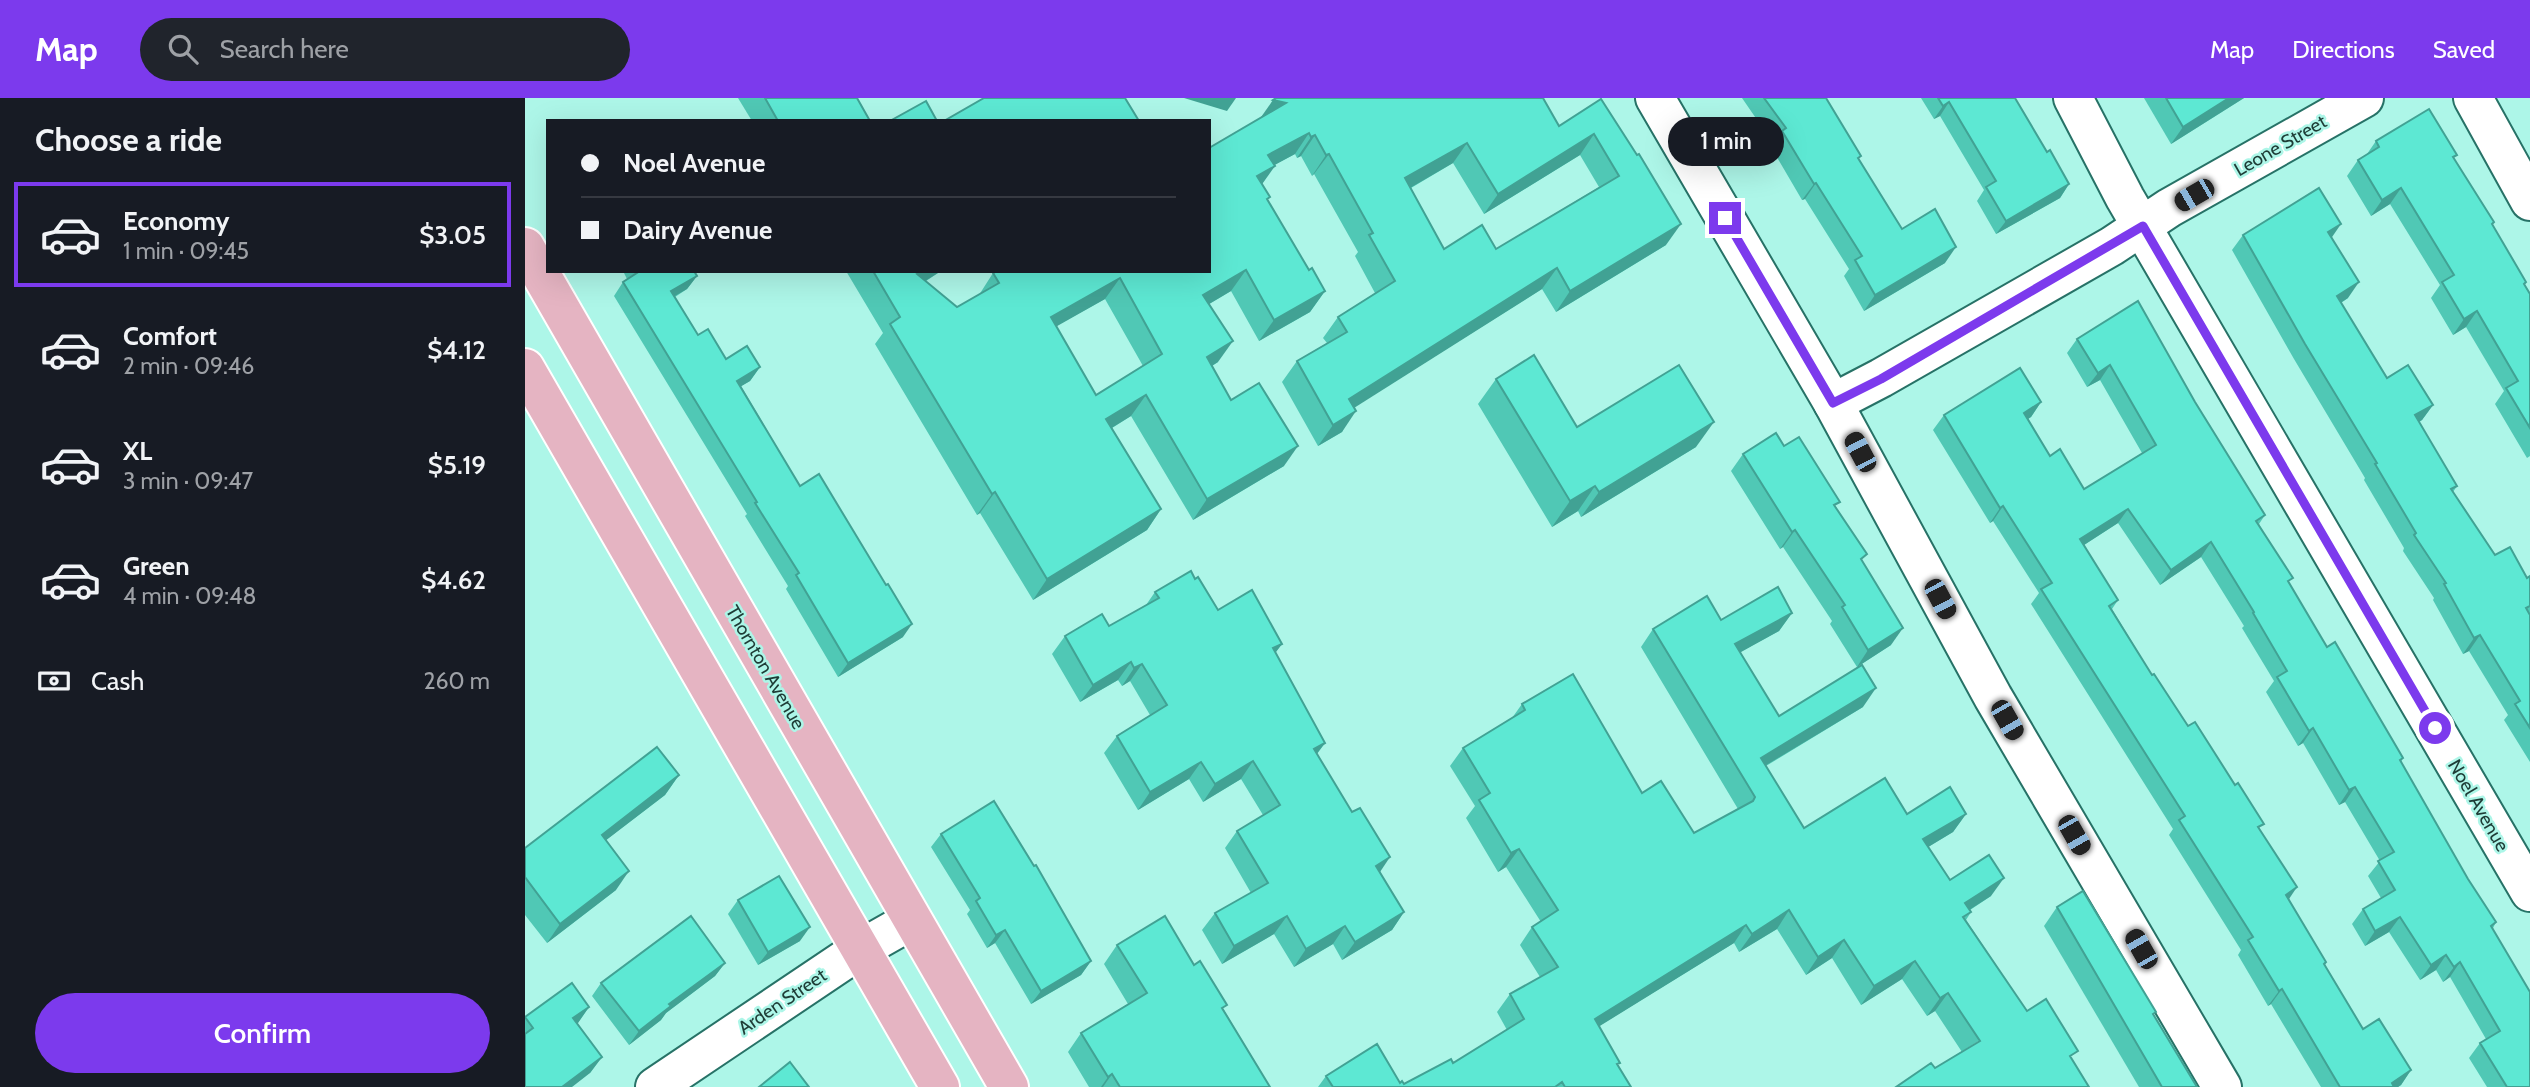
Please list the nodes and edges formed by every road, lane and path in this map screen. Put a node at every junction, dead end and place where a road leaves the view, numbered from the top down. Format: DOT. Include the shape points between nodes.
graph roads {
  1 [pos="1655,98"];
  2 [pos="2073,98"];
  3 [pos="2364,98"];
  4 [pos="2473,98"];
  5 [pos="2530,201"];
  6 [pos="2143,226"];
  7 [pos="525,247"];
  8 [pos="525,368"];
  9 [pos="1833,403"];
  10 [pos="2530,892"];
  11 [pos="912,920"];
  12 [pos="859,950"];
  13 [pos="656,1087"];
  14 [pos="940,1087"];
  15 [pos="1009,1087"];
  16 [pos="2221,1087"];
  1 -- 9 [label="street"];
  2 -- 6 [label="street, Noel Avenue"];
  3 -- 6 [label="street, Leone Street"];
  4 -- 5 [label="street"];
  6 -- 9 [label="street, Leone Street"];
  6 -- 10 [label="street, Noel Avenue"];
  7 -- 11 [label="main road, Thornton Avenue"];
  8 -- 12 [label="main road"];
  9 -- 16 [label="street" via="1993,697"];
  11 -- 12 [label="street, Arden Street"];
  11 -- 15 [label="main road, Thornton Avenue"];
  12 -- 13 [label="street, Arden Street"];
  12 -- 14 [label="main road"];
}
